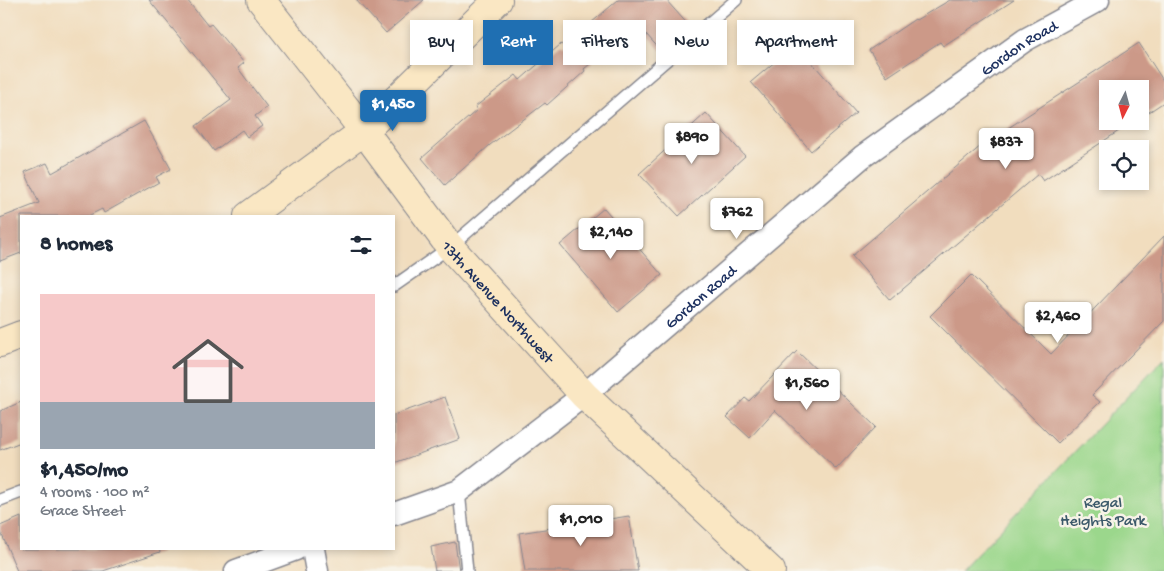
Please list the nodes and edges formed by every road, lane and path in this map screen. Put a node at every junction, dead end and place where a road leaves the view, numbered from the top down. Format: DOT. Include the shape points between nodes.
graph roads {
  1 [pos="261,0"];
  2 [pos="498,0"];
  3 [pos="736,0"];
  4 [pos="1098,0"];
  5 [pos="364,131"];
  6 [pos="249,215"];
  7 [pos="450,247"];
  8 [pos="395,285"];
  9 [pos="20,335"];
  10 [pos="0,343"];
  11 [pos="584,395"];
  12 [pos="459,491"];
  13 [pos="20,492"];
  14 [pos="0,500"];
  15 [pos="395,514"];
  16 [pos="293,550"];
  17 [pos="313,550"];
  18 [pos="236,571"];
  19 [pos="317,571"];
  20 [pos="467,571"];
  21 [pos="771,571"];
  1 -- 5 [label="street, 13th Avenue Northwest"];
  2 -- 5 [label="street"];
  3 -- 7 [label="lane"];
  4 -- 11 [label="street, Gordon Road" via="1025,40 862,157"];
  5 -- 6 [label="street"];
  5 -- 7 [label="street, 13th Avenue Northwest"];
  7 -- 8 [label="lane"];
  7 -- 11 [label="street, 13th Avenue Northwest"];
  9 -- 10 [label="street"];
  11 -- 12 [label="street, Gordon Road"];
  11 -- 21 [label="street, 13th Avenue Northwest"];
  12 -- 15 [label="street, Gordon Road"];
  12 -- 20 [label="lane"];
  13 -- 14 [label="lane"];
  16 -- 18 [label="street"];
  17 -- 19 [label="street"];
}
